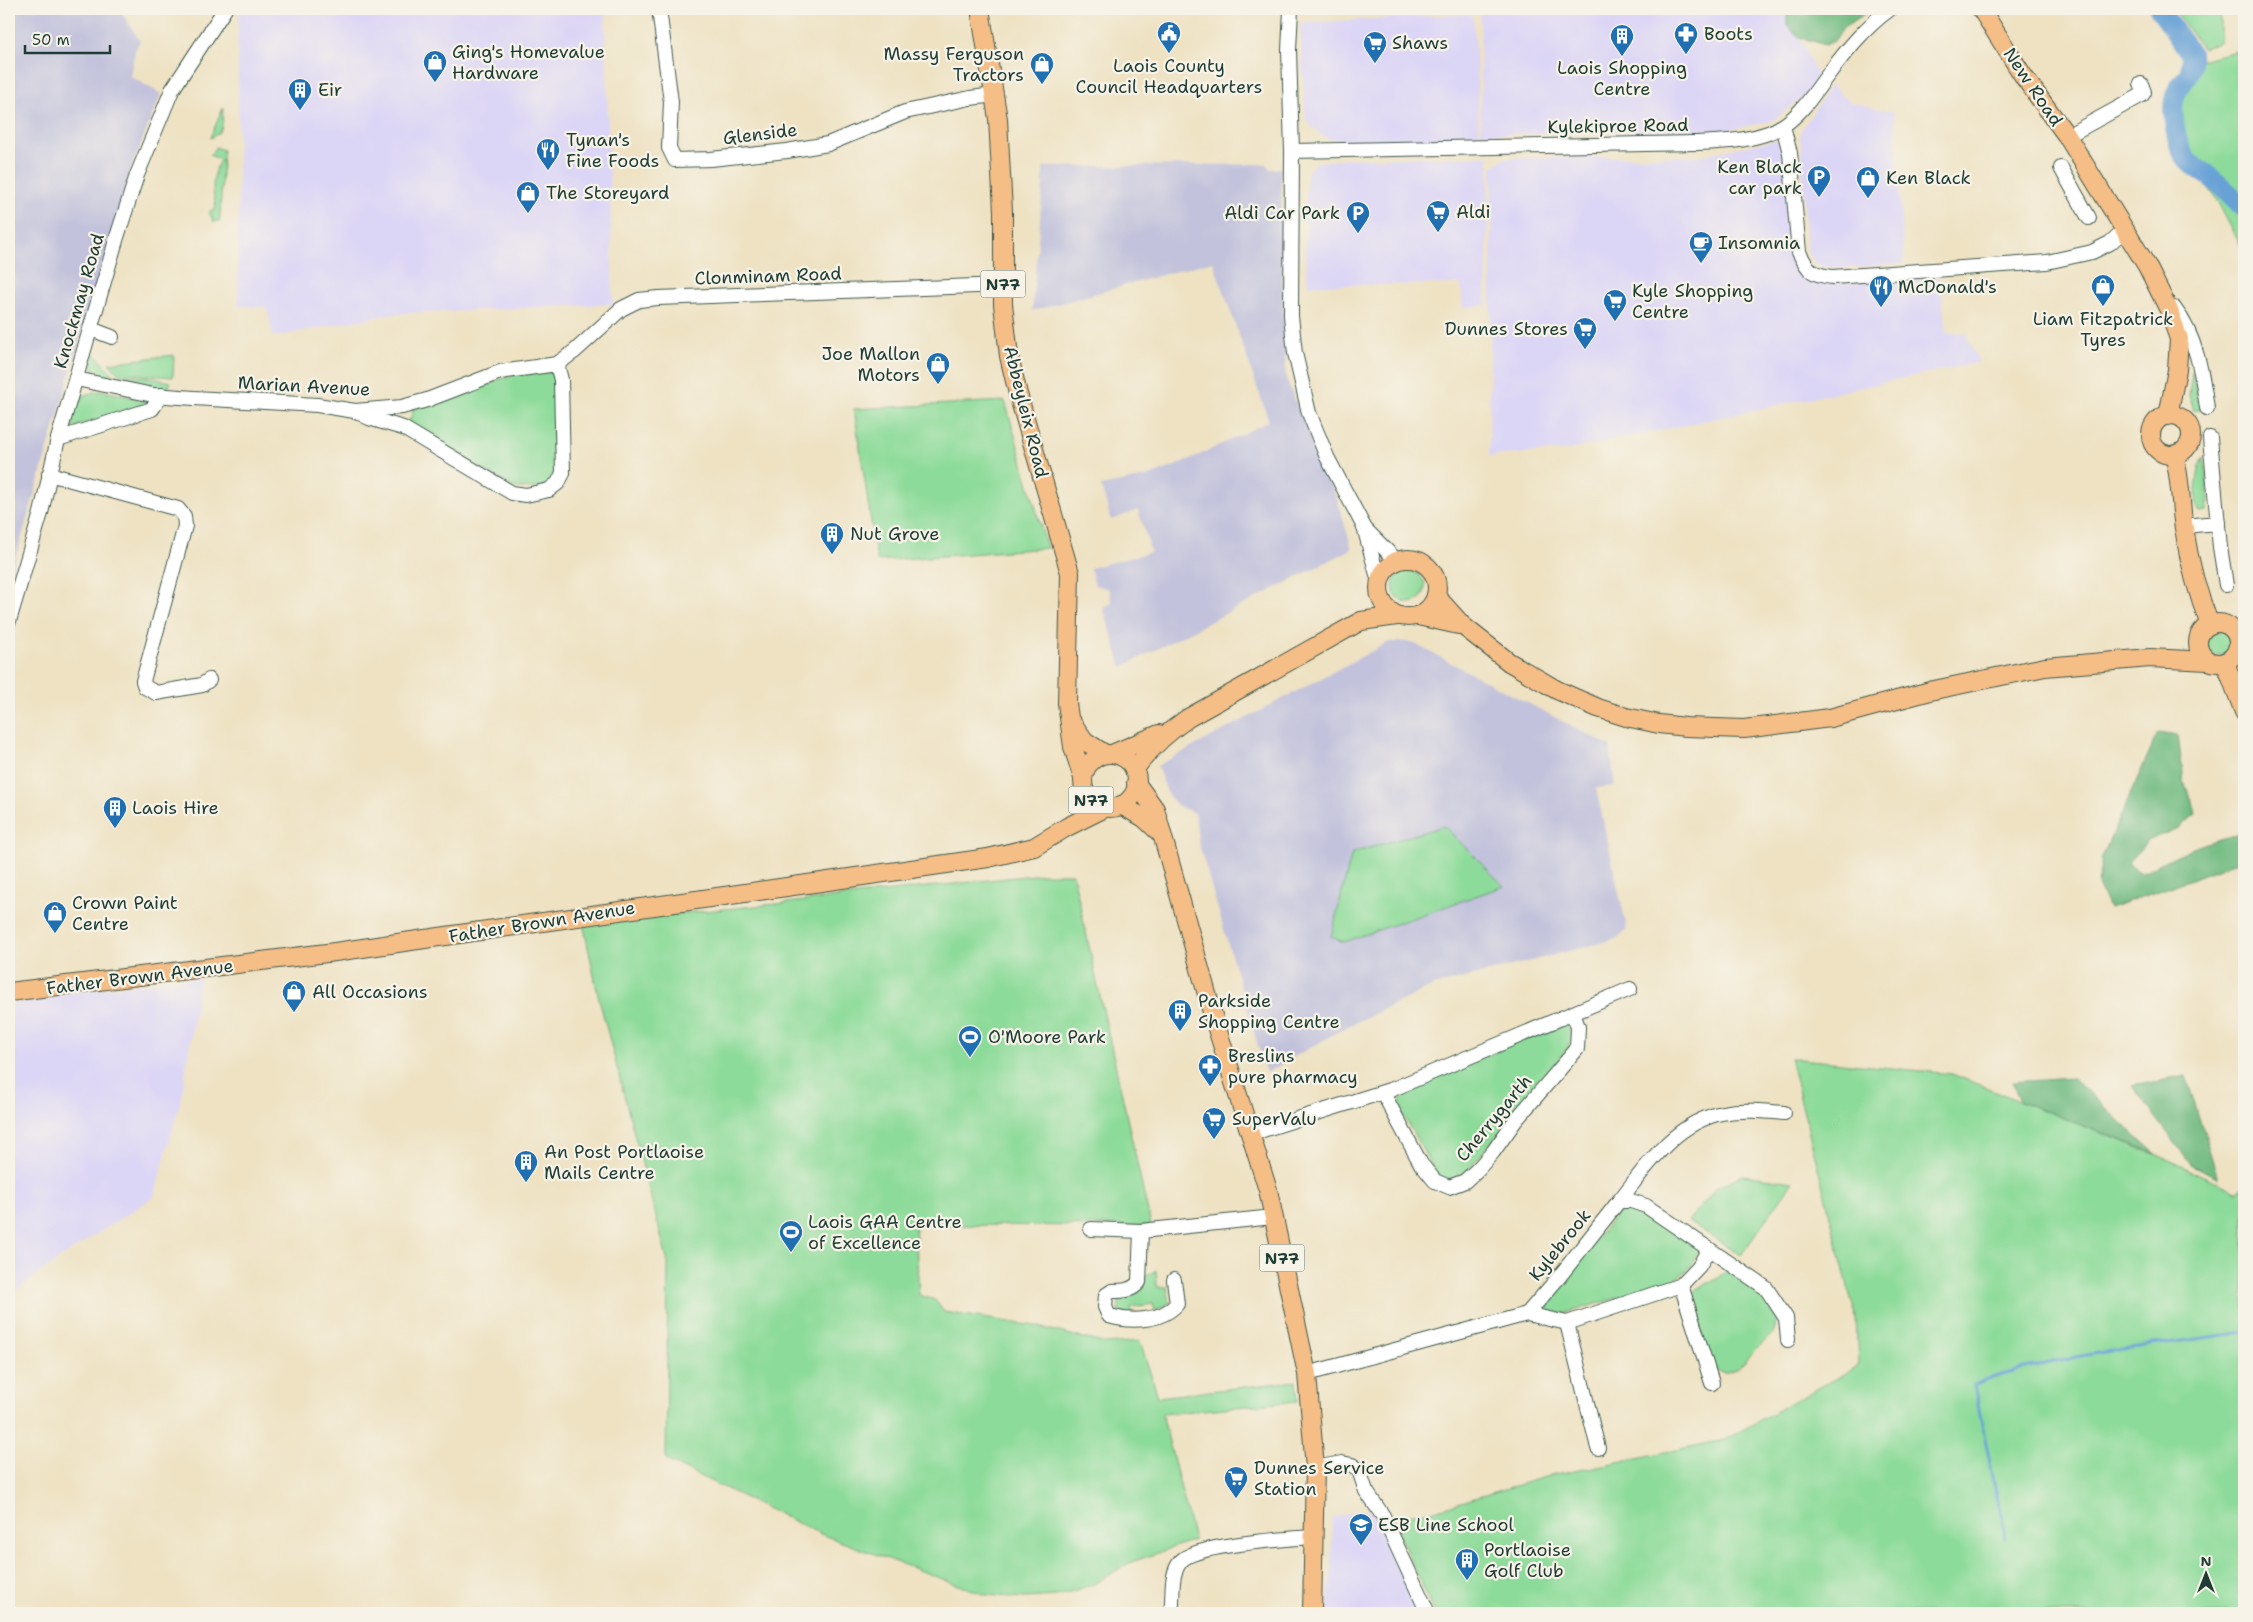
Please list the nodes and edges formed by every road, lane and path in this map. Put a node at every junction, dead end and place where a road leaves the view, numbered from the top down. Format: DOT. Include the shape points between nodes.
graph roads {
  1 [pos="225,9"];
  2 [pos="659,9"];
  3 [pos="980,9"];
  4 [pos="1291,9"];
  5 [pos="1890,9"];
  6 [pos="1981,9"];
  7 [pos="2141,84"];
  8 [pos="995,94"];
  9 [pos="1783,126"];
  10 [pos="2067,136"];
  11 [pos="1292,151"];
  12 [pos="2061,168"];
  13 [pos="2088,171"];
  14 [pos="2072,188"];
  15 [pos="2089,218"];
  16 [pos="2124,230"];
  17 [pos="1003,285"];
  18 [pos="2168,308"];
  19 [pos="91,330"];
  20 [pos="112,339"];
  21 [pos="557,364"];
  22 [pos="76,379"];
  23 [pos="162,395"];
  24 [pos="402,407"];
  25 [pos="2207,408"];
  26 [pos="355,410"];
  27 [pos="2168,416"];
  28 [pos="403,428"];
  29 [pos="2210,438"];
  30 [pos="58,439"];
  31 [pos="2174,455"];
  32 [pos="49,474"];
  33 [pos="2218,523"];
  34 [pos="2183,526"];
  35 [pos="1364,527"];
  36 [pos="1397,561"];
  37 [pos="2226,585"];
  38 [pos="1379,589"];
  39 [pos="1436,596"];
  40 [pos="1397,616"];
  41 [pos="1418,616"];
  42 [pos="9,621"];
  43 [pos="1362,622"];
  44 [pos="2210,625"];
  45 [pos="1463,626"];
  46 [pos="2240,636"];
  47 [pos="2198,642"];
  48 [pos="2228,657"];
  49 [pos="2150,658"];
  50 [pos="209,680"];
  51 [pos="2244,712"];
  52 [pos="1071,723"];
  53 [pos="1169,731"];
  54 [pos="1109,754"];
  55 [pos="1135,776"];
  56 [pos="1084,785"];
  57 [pos="1114,806"];
  58 [pos="1067,827"];
  59 [pos="1161,835"];
  60 [pos="1630,989"];
  61 [pos="9,992"];
  62 [pos="1573,1013"];
  63 [pos="1383,1093"];
  64 [pos="1784,1113"];
  65 [pos="1250,1134"];
  66 [pos="1619,1201"];
  67 [pos="1274,1217"];
  68 [pos="1091,1229"];
  69 [pos="1141,1230"];
  70 [pos="1710,1249"];
  71 [pos="1174,1280"];
  72 [pos="1680,1285"];
  73 [pos="1527,1314"];
  74 [pos="1567,1324"];
  75 [pos="1788,1340"];
  76 [pos="1307,1374"];
  77 [pos="1712,1383"];
  78 [pos="1598,1448"];
  79 [pos="1315,1468"];
  80 [pos="1314,1537"];
  81 [pos="1172,1613"];
  82 [pos="1312,1613"];
  83 [pos="1428,1613"];
  1 -- 19 [label="street, Knockmay Road" via="182,72 148,144"];
  2 -- 8 [label="street, Glenside" via="671,102 669,148 674,160 711,159 828,144 904,112"];
  3 -- 8 [label="main road, Abbeyleix Road / N77"];
  4 -- 11 [label="street"];
  5 -- 9 [label="street, Kylekiproe Road" via="1855,40 1800,112"];
  6 -- 10 [label="main road, New Road" via="2024,77"];
  7 -- 10 [label="street" via="2142,95"];
  8 -- 17 [label="main road, Abbeyleix Road / N77" via="1003,212"];
  9 -- 11 [label="street, Kylekiproe Road" via="1741,139 1695,144"];
  9 -- 16 [label="street" via="1790,152 1797,242 1806,266 1817,275 1833,277 2047,262 2092,252 2110,243"];
  10 -- 13 [label="main road, New Road"];
  11 -- 35 [label="street" via="1294,344 1309,413 1327,457"];
  12 -- 14 [label="street"];
  13 -- 14 [label="street"];
  13 -- 16 [label="main road, New Road"];
  14 -- 15 [label="street"];
  16 -- 18 [label="main road, New Road" via="2148,266"];
  17 -- 21 [label="street, Clonminam Road" via="639,300 615,313"];
  17 -- 52 [label="main road, Abbeyleix Road / N77" via="1013,373 1070,573 1066,679"];
  18 -- 25 [label="street" via="2175,308 2195,348"];
  18 -- 27 [label="main road, New Road" via="2179,339"];
  19 -- 20 [label="street"];
  19 -- 22 [label="street, Knockmay Road"];
  21 -- 24 [label="street, Marian Avenue" via="500,372"];
  21 -- 28 [label="street" via="561,380 564,462 558,483 549,490 512,493"];
  22 -- 23 [label="street, Marian Avenue"];
  22 -- 30 [label="street, Knockmay Road"];
  23 -- 26 [label="street, Marian Avenue"];
  23 -- 30 [label="street" via="152,409"];
  24 -- 26 [label="street, Marian Avenue"];
  24 -- 28 [label="street"];
  26 -- 28 [label="street" via="369,418"];
  27 -- 31 [label="main road" via="2184,420 2190,429 2188,446"];
  27 -- 31 [label="main road" via="2154,425 2151,436 2158,450"];
  29 -- 33 [label="street"];
  30 -- 32 [label="street, Knockmay Road"];
  31 -- 34 [label="main road" via="2180,474"];
  32 -- 42 [label="street, Knockmay Road" via="41,513"];
  32 -- 50 [label="street" via="178,509 184,516 185,526 143,681 145,687 156,693 202,685"];
  33 -- 34 [label="street"];
  33 -- 37 [label="street"];
  34 -- 44 [label="main road" via="2198,595"];
  35 -- 36 [label="street"];
  35 -- 38 [label="street"];
  36 -- 38 [label="main road" via="1386,569"];
  36 -- 39 [label="main road" via="1418,561 1430,569 1436,582"];
  38 -- 40 [label="main road" via="1386,608"];
  38 -- 43 [label="main road"];
  39 -- 41 [label="main road" via="1429,608"];
  39 -- 45 [label="main road"];
  40 -- 41 [label="main road"];
  40 -- 43 [label="main road"];
  41 -- 45 [label="main road"];
  43 -- 53 [label="main road"];
  44 -- 46 [label="main road" via="2224,624"];
  44 -- 47 [label="main road" via="2203,630"];
  45 -- 49 [label="main road" via="1531,677 1578,700 1626,717 1659,724 1709,728 1744,729 1830,718 1934,690 2045,667"];
  46 -- 48 [label="main road"];
  47 -- 48 [label="main road" via="2200,653"];
  47 -- 49 [label="main road"];
  48 -- 49 [label="main road"];
  48 -- 51 [label="main road"];
  52 -- 54 [label="main road, Abbeyleix Road / N77" via="1085,741"];
  52 -- 56 [label="main road, Abbeyleix Road / N77" via="1073,747"];
  53 -- 54 [label="main road"];
  53 -- 55 [label="main road" via="1148,751"];
  54 -- 55 [label="main road, N77" via="1125,759"];
  54 -- 56 [label="main road, N77" via="1092,760"];
  55 -- 57 [label="main road, N77" via="1132,796"];
  55 -- 59 [label="main road, N77" via="1155,809"];
  56 -- 57 [label="main road, N77" via="1094,803"];
  56 -- 58 [label="main road"];
  57 -- 58 [label="main road, Father Brown Avenue"];
  57 -- 59 [label="main road, N77" via="1144,818"];
  58 -- 61 [label="main road, Father Brown Avenue" via="1034,847 988,858 334,952"];
  59 -- 65 [label="main road, N77"];
  60 -- 62 [label="street"];
  62 -- 63 [label="street"];
  62 -- 63 [label="street, Cherrygarth" via="1578,1027 1577,1049 1515,1121 1493,1152 1465,1181 1449,1186 1435,1181 1421,1164"];
  63 -- 65 [label="street"];
  64 -- 66 [label="street, Kylebrook" via="1757,1110 1721,1113 1687,1127 1663,1147"];
  65 -- 67 [label="main road, N77"];
  66 -- 70 [label="street" via="1632,1200 1646,1206"];
  66 -- 73 [label="street, Kylebrook"];
  67 -- 69 [label="street"];
  67 -- 76 [label="main road, N77"];
  68 -- 69 [label="street"];
  69 -- 71 [label="street" via="1140,1282 1126,1291 1112,1291 1106,1295 1105,1307 1109,1316 1141,1318 1160,1316 1172,1310 1177,1304"];
  70 -- 72 [label="street"];
  70 -- 75 [label="street" via="1766,1288 1786,1318"];
  72 -- 74 [label="street"];
  72 -- 77 [label="street"];
  73 -- 74 [label="street"];
  73 -- 76 [label="street"];
  74 -- 78 [label="street"];
  76 -- 79 [label="main road, N77"];
  79 -- 80 [label="main road, N77"];
  79 -- 83 [label="street" via="1342,1463 1359,1470 1366,1491 1383,1516"];
  80 -- 81 [label="street" via="1204,1550 1182,1560 1173,1576"];
  80 -- 82 [label="main road, N77"];
}
